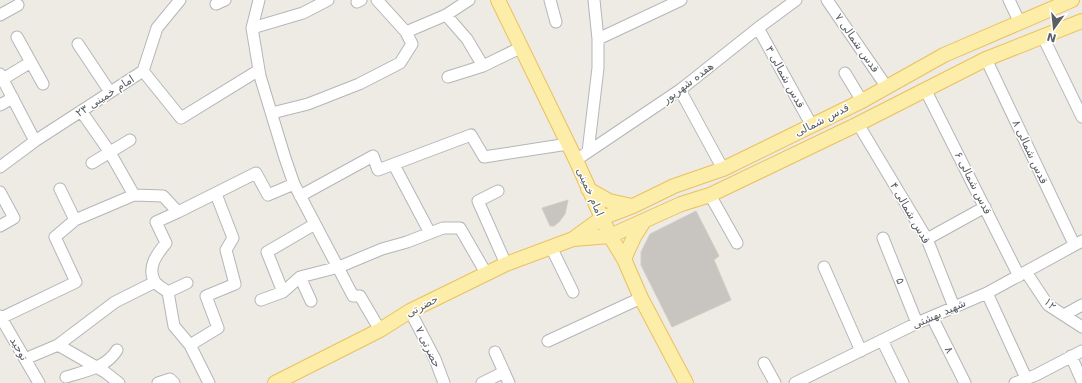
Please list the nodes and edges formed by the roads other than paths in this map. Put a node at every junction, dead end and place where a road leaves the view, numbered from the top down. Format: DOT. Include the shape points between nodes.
graph roads {
  1 [pos="180,0"];
  2 [pos="259,0"];
  3 [pos="328,0"];
  4 [pos="377,0"];
  5 [pos="469,0"];
  6 [pos="498,0"];
  7 [pos="550,0"];
  8 [pos="594,0"];
  9 [pos="681,0"];
  10 [pos="796,0"];
  11 [pos="827,0"];
  12 [pos="1009,0"];
  13 [pos="1072,0"];
  14 [pos="18,5"];
  15 [pos="0,15"];
  16 [pos="446,15"];
  17 [pos="1082,21"];
  18 [pos="556,22"];
  19 [pos="1020,23"];
  20 [pos="252,28"];
  21 [pos="758,28"];
  22 [pos="406,32"];
  23 [pos="17,37"];
  24 [pos="1043,37"];
  25 [pos="598,39"];
  26 [pos="78,44"];
  27 [pos="522,48"];
  28 [pos="986,59"];
  29 [pos="31,62"];
  30 [pos="483,66"];
  31 [pos="260,70"];
  32 [pos="143,71"];
  33 [pos="845,73"];
  34 [pos="1,76"];
  35 [pos="448,77"];
  36 [pos="43,84"];
  37 [pos="886,86"];
  38 [pos="680,90"];
  39 [pos="926,91"];
  40 [pos="110,92"];
  41 [pos="13,98"];
  42 [pos="862,100"];
  43 [pos="0,105"];
  44 [pos="81,111"];
  45 [pos="272,113"];
  46 [pos="1082,117"];
  47 [pos="858,124"];
  48 [pos="812,126"];
  49 [pos="130,140"];
  50 [pos="34,141"];
  51 [pos="568,144"];
  52 [pos="110,151"];
  53 [pos="588,152"];
  54 [pos="576,160"];
  55 [pos="92,163"];
  56 [pos="394,165"];
  57 [pos="0,167"];
  58 [pos="723,169"];
  59 [pos="294,184"];
  60 [pos="60,189"];
  61 [pos="588,189"];
  62 [pos="0,192"];
  63 [pos="498,192"];
  64 [pos="216,194"];
  65 [pos="710,195"];
  66 [pos="134,196"];
  67 [pos="300,196"];
  68 [pos="633,206"];
  69 [pos="985,207"];
  70 [pos="178,212"];
  71 [pos="602,218"];
  72 [pos="75,220"];
  73 [pos="644,221"];
  74 [pos="315,224"];
  75 [pos="0,226"];
  76 [pos="430,233"];
  77 [pos="610,236"];
  78 [pos="883,238"];
  79 [pos="573,239"];
  80 [pos="926,239"];
  81 [pos="1078,242"];
  82 [pos="737,243"];
  83 [pos="551,247"];
  84 [pos="624,259"];
  85 [pos="506,264"];
  86 [pos="339,267"];
  87 [pos="824,267"];
  88 [pos="486,273"];
  89 [pos="1022,274"];
  90 [pos="300,277"];
  91 [pos="155,282"];
  92 [pos="187,283"];
  93 [pos="168,292"];
  94 [pos="283,292"];
  95 [pos="573,292"];
  96 [pos="987,293"];
  97 [pos="641,298"];
  98 [pos="260,300"];
  99 [pos="311,301"];
  100 [pos="1082,305"];
  101 [pos="954,307"];
  102 [pos="410,311"];
  103 [pos="1064,315"];
  104 [pos="932,316"];
  105 [pos="1,317"];
  106 [pos="917,323"];
  107 [pos="1082,327"];
  108 [pos="380,330"];
  109 [pos="882,340"];
  110 [pos="548,341"];
  111 [pos="58,345"];
  112 [pos="190,345"];
  113 [pos="117,350"];
  114 [pos="861,350"];
  115 [pos="1082,351"];
  116 [pos="495,352"];
  117 [pos="1071,356"];
  118 [pos="25,359"];
  119 [pos="764,363"];
  120 [pos="97,368"];
  121 [pos="504,372"];
  122 [pos="66,377"];
  123 [pos="1034,379"];
  124 [pos="1082,380"];
  125 [pos="39,383"];
  126 [pos="119,383"];
  127 [pos="158,383"];
  128 [pos="174,383"];
  129 [pos="210,383"];
  130 [pos="275,383"];
  131 [pos="444,383"];
  132 [pos="482,383"];
  133 [pos="509,383"];
  134 [pos="686,383"];
  135 [pos="775,383"];
  136 [pos="795,383"];
  137 [pos="903,383"];
  138 [pos="965,383"];
  139 [pos="1015,383"];
  1 -- 32 [label="street, امام خمینی ۲۳" via="156,28"];
  2 -- 20 [label="street"];
  3 -- 20 [label="street" via="303,13"];
  4 -- 22 [label="street"];
  5 -- 16 [label="street"];
  6 -- 27 [label="main road, امام خمینی"];
  7 -- 18 [label="street"];
  8 -- 25 [label="street"];
  9 -- 25 [label="street"];
  10 -- 21 [label="street, هفده شهریور"];
  11 -- 37 [label="street, ۷ قدس شمالی"];
  12 -- 19 [label="street"];
  13 -- 19 [label="main road, قدس شمالی"];
  14 -- 15 [label="street"];
  16 -- 22 [label="street"];
  16 -- 30 [label="street" via="467,39"];
  17 -- 24 [label="main road, قدس شمالی"];
  19 -- 37 [label="main road, قدس شمالی" via="944,55"];
  20 -- 31 [label="street"];
  21 -- 38 [label="street, هفده شهریور"];
  21 -- 48 [label="street, ۳ قدس شمالی"];
  22 -- 45 [label="street" via="412,44 400,63 359,84"];
  23 -- 29 [label="street"];
  24 -- 28 [label="main road, قدس شمالی"];
  24 -- 46 [label="street"];
  25 -- 53 [label="street" via="598,68"];
  26 -- 40 [label="street"];
  27 -- 30 [label="street"];
  27 -- 51 [label="main road, امام خمینی"];
  28 -- 39 [label="main road, قدس شمالی"];
  28 -- 81 [label="street, قدس شمالی ۸"];
  29 -- 34 [label="street"];
  29 -- 36 [label="street"];
  30 -- 35 [label="street"];
  31 -- 32 [label="street" via="181,118"];
  31 -- 45 [label="street"];
  32 -- 40 [label="street, امام خمینی ۲۳"];
  33 -- 42 [label="street"];
  34 -- 41 [label="street"];
  37 -- 42 [label="main road, قدس شمالی"];
  38 -- 53 [label="street, هفده شهریور"];
  38 -- 58 [label="street"];
  39 -- 47 [label="main road, قدس شمالی"];
  39 -- 69 [label="street, قدس شمالی ۶"];
  40 -- 44 [label="street, امام خمینی ۲۳"];
  41 -- 43 [label="street"];
  41 -- 50 [label="street"];
  42 -- 48 [label="main road, قدس شمالی"];
  44 -- 50 [label="street, امام خمینی ۲۳"];
  44 -- 52 [label="street"];
  45 -- 59 [label="street"];
  47 -- 65 [label="main road, قدس شمالی"];
  47 -- 80 [label="street, قدس شمالی ۴"];
  48 -- 58 [label="main road, قدس شمالی"];
  49 -- 52 [label="street"];
  50 -- 57 [label="street, امام خمینی ۲۳"];
  51 -- 54 [label="main road, امام خمینی"];
  51 -- 56 [label="street" via="484,157 471,135"];
  52 -- 55 [label="street"];
  52 -- 66 [label="street"];
  53 -- 54 [label="street, هفده شهریور"];
  54 -- 61 [label="main road, امام خمینی"];
  56 -- 67 [label="street" via="378,170 373,156"];
  56 -- 76 [label="street"];
  58 -- 68 [label="main road, قدس شمالی" via="674,186"];
  59 -- 64 [label="street" via="268,195 256,173"];
  59 -- 67 [label="street"];
  60 -- 72 [label="street"];
  61 -- 68 [label="main road" via="609,201"];
  61 -- 71 [label="main road, امام خمینی"];
  62 -- 75 [label="street" via="14,218"];
  63 -- 85 [label="street" via="478,201"];
  64 -- 70 [label="street"];
  64 -- 112 [label="street" via="233,238 226,250 234,284 206,296 218,328"];
  65 -- 73 [label="main road, قدس شمالی" via="681,204"];
  65 -- 82 [label="street"];
  66 -- 70 [label="street" via="163,196"];
  66 -- 72 [label="street"];
  67 -- 74 [label="street"];
  68 -- 71 [label="main road, قدس شمالی"];
  69 -- 80 [label="street"];
  69 -- 89 [label="street, قدس شمالی ۶"];
  70 -- 91 [label="street" via="156,222 166,243 154,258"];
  71 -- 77 [label="main road, امام خمینی"];
  71 -- 79 [label="main road, قدس شمالی"];
  72 -- 105 [label="street" via="55,237 76,282"];
  73 -- 77 [label="main road, قدس شمالی"];
  73 -- 84 [label="main road"];
  74 -- 86 [label="street"];
  74 -- 94 [label="street" via="267,252"];
  76 -- 86 [label="street"];
  76 -- 88 [label="street" via="443,228 460,228"];
  77 -- 79 [label="main road, قدس شمالی"];
  77 -- 84 [label="main road, امام خمینی"];
  78 -- 106 [label="street, ۵"];
  79 -- 83 [label="main road, حضرتی"];
  80 -- 101 [label="street, قدس شمالی ۴"];
  81 -- 89 [label="street, شهید بهشتی"];
  83 -- 85 [label="main road, حضرتی"];
  83 -- 95 [label="street"];
  84 -- 97 [label="main road, امام خمینی"];
  85 -- 88 [label="main road, حضرتی"];
  86 -- 90 [label="street"];
  86 -- 108 [label="street" via="352,296 360,296"];
  87 -- 114 [label="street"];
  88 -- 102 [label="main road, حضرتی"];
  89 -- 96 [label="street, شهید بهشتی"];
  89 -- 103 [label="street, ۱۲" via="1048,305"];
  90 -- 94 [label="street"];
  90 -- 99 [label="street"];
  91 -- 93 [label="street"];
  91 -- 111 [label="street" via="115,302"];
  92 -- 93 [label="street"];
  93 -- 112 [label="street" via="174,326"];
  94 -- 98 [label="street"];
  96 -- 101 [label="street, شهید بهشتی"];
  96 -- 123 [label="street"];
  97 -- 110 [label="street"];
  97 -- 134 [label="main road, امام خمینی"];
  100 -- 103 [label="street"];
  101 -- 104 [label="street, شهید بهشتی"];
  102 -- 108 [label="main road, حضرتی"];
  102 -- 131 [label="street, حضرتی ۷" via="435,359"];
  103 -- 107 [label="street, ۱۲"];
  104 -- 106 [label="street, شهید بهشتی"];
  104 -- 138 [label="street, ۸"];
  105 -- 118 [label="street, توحید"];
  106 -- 109 [label="street, شهید بهشتی"];
  108 -- 130 [label="main road, حضرتی"];
  109 -- 114 [label="street, شهید بهشتی"];
  109 -- 137 [label="street"];
  111 -- 118 [label="street"];
  111 -- 120 [label="street"];
  112 -- 129 [label="street"];
  113 -- 120 [label="street" via="112,358"];
  114 -- 136 [label="street, شهید بهشتی"];
  115 -- 117 [label="street"];
  116 -- 121 [label="street"];
  117 -- 123 [label="street"];
  117 -- 124 [label="street"];
  118 -- 125 [label="street, توحید"];
  119 -- 135 [label="street"];
  120 -- 122 [label="street"];
  120 -- 126 [label="street"];
  121 -- 132 [label="street"];
  121 -- 133 [label="street"];
  123 -- 139 [label="street"];
  127 -- 128 [label="street" via="170,379"];
}
